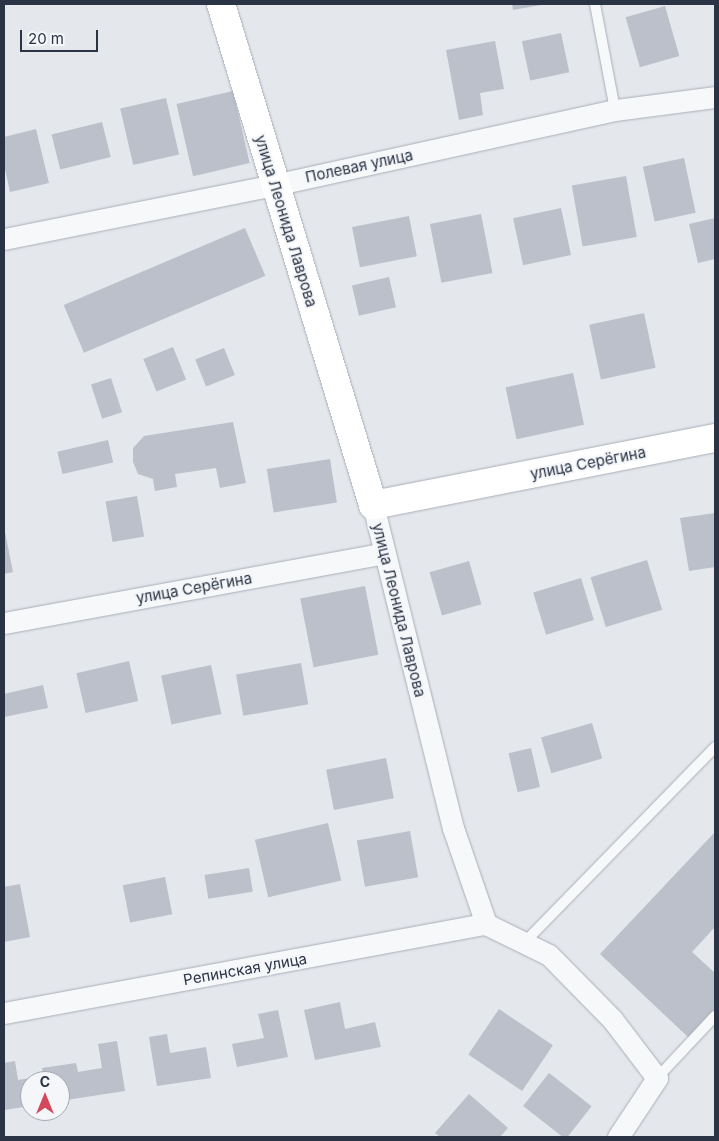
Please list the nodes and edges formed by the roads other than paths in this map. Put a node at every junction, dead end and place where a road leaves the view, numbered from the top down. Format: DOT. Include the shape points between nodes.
graph roads {
  1 [pos="221,4"];
  2 [pos="595,4"];
  3 [pos="715,97"];
  4 [pos="615,110"];
  5 [pos="274,185"];
  6 [pos="4,239"];
  7 [pos="715,438"];
  8 [pos="373,505"];
  9 [pos="385,553"];
  10 [pos="4,623"];
  11 [pos="715,747"];
  12 [pos="486,924"];
  13 [pos="524,943"];
  14 [pos="4,1013"];
  15 [pos="715,1016"];
  16 [pos="657,1078"];
  17 [pos="618,1137"];
  1 -- 5 [label="street, улица Леонида Лаврова"];
  2 -- 4 [label="lane"];
  3 -- 4 [label="street, Полевая улица"];
  4 -- 5 [label="street, Полевая улица"];
  5 -- 6 [label="street, Полевая улица"];
  5 -- 8 [label="street, улица Леонида Лаврова"];
  7 -- 8 [label="street, улица Серёгина"];
  8 -- 9 [label="street, улица Леонида Лаврова"];
  9 -- 10 [label="street, улица Серёгина"];
  9 -- 12 [label="street, улица Леонида Лаврова" via="453,828"];
  11 -- 13 [label="lane"];
  12 -- 13 [label="street"];
  12 -- 14 [label="street, Репинская улица"];
  13 -- 16 [label="street" via="549,955 612,1019"];
  15 -- 16 [label="lane"];
  16 -- 17 [label="street"];
}
